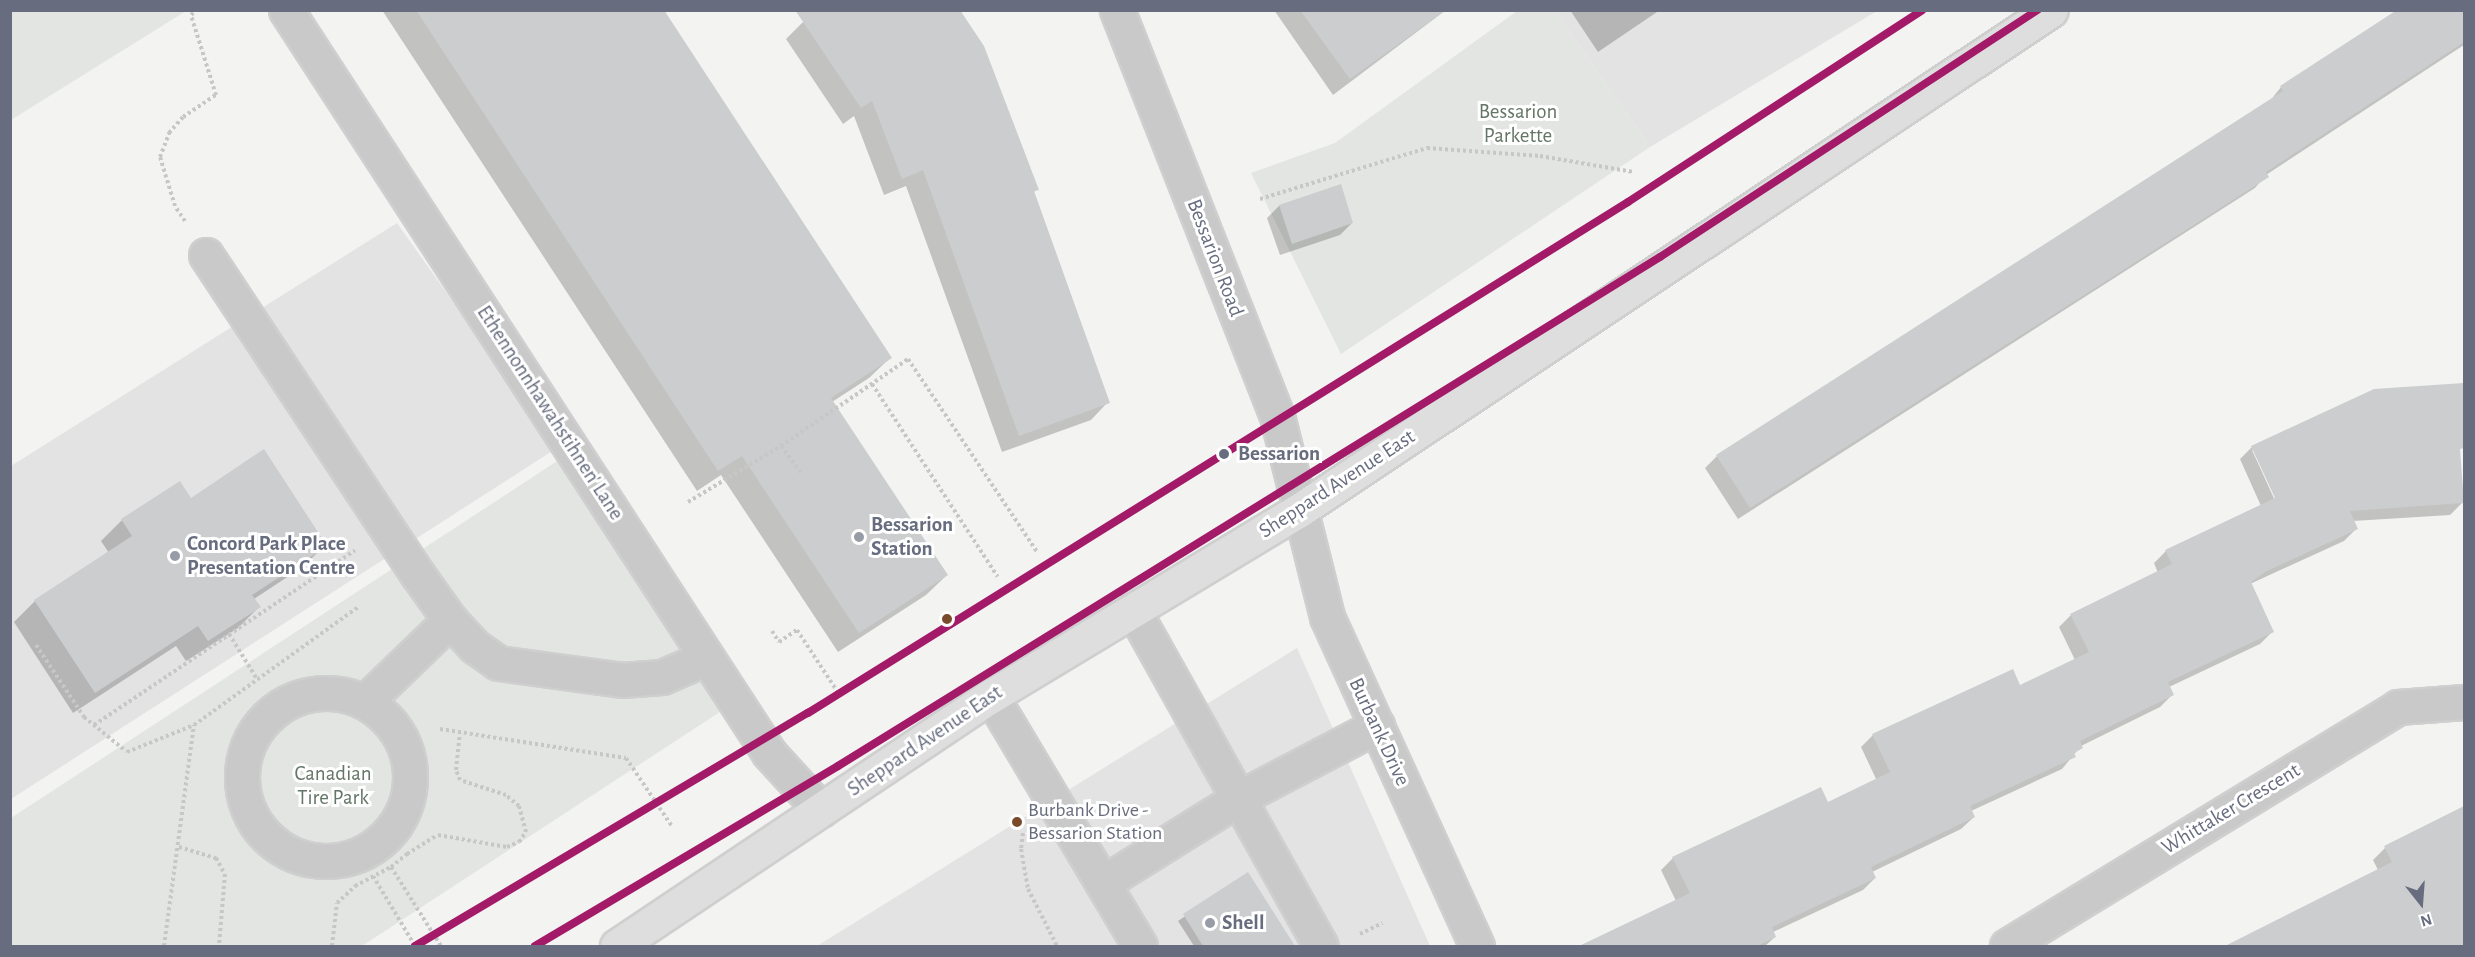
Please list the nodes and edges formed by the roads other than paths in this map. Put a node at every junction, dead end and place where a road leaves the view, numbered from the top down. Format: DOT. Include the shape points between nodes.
graph roads {
  1 [pos="286,10"];
  2 [pos="1118,10"];
  3 [pos="2051,10"];
  4 [pos="206,255"];
  5 [pos="1298,511"];
  6 [pos="1133,610"];
  7 [pos="450,620"];
  8 [pos="706,658"];
  9 [pos="991,696"];
  10 [pos="366,701"];
  11 [pos="2464,702"];
  12 [pos="1377,726"];
  13 [pos="1239,798"];
  14 [pos="821,810"];
  15 [pos="1103,884"];
  16 [pos="624,945"];
  17 [pos="1140,946"];
  18 [pos="1321,946"];
  19 [pos="1477,946"];
  20 [pos="2007,946"];
  1 -- 8 [label="street, Ethennonnhawahstihnen' Lane"];
  2 -- 5 [label="street, Bessarion Road" via="1277,416"];
  3 -- 5 [label="main road, Sheppard Avenue East"];
  4 -- 7 [label="street"];
  5 -- 6 [label="main road, Sheppard Avenue East"];
  5 -- 12 [label="street, Burbank Drive" via="1327,617"];
  6 -- 9 [label="main road, Sheppard Avenue East"];
  6 -- 13 [label="street"];
  7 -- 8 [label="street" via="498,663 560,674 622,680 662,677"];
  7 -- 10 [label="street"];
  8 -- 14 [label="street, Ethennonnhawahstihnen' Lane" via="769,753"];
  9 -- 14 [label="main road, Sheppard Avenue East"];
  9 -- 15 [label="street"];
  10 -- 10 [label="street" via="389,718 404,742 411,769 409,797 398,823 378,844 354,857 326,862 298,857 273,844 255,823 243,788 248,743 263,719 285,702 312,693 340,693"];
  11 -- 20 [label="street, Whittaker Crescent" via="2398,707"];
  12 -- 13 [label="street"];
  12 -- 19 [label="street, Burbank Drive"];
  13 -- 15 [label="street"];
  13 -- 18 [label="street"];
  14 -- 16 [label="main road, Sheppard Avenue East"];
  15 -- 17 [label="street"];
}
